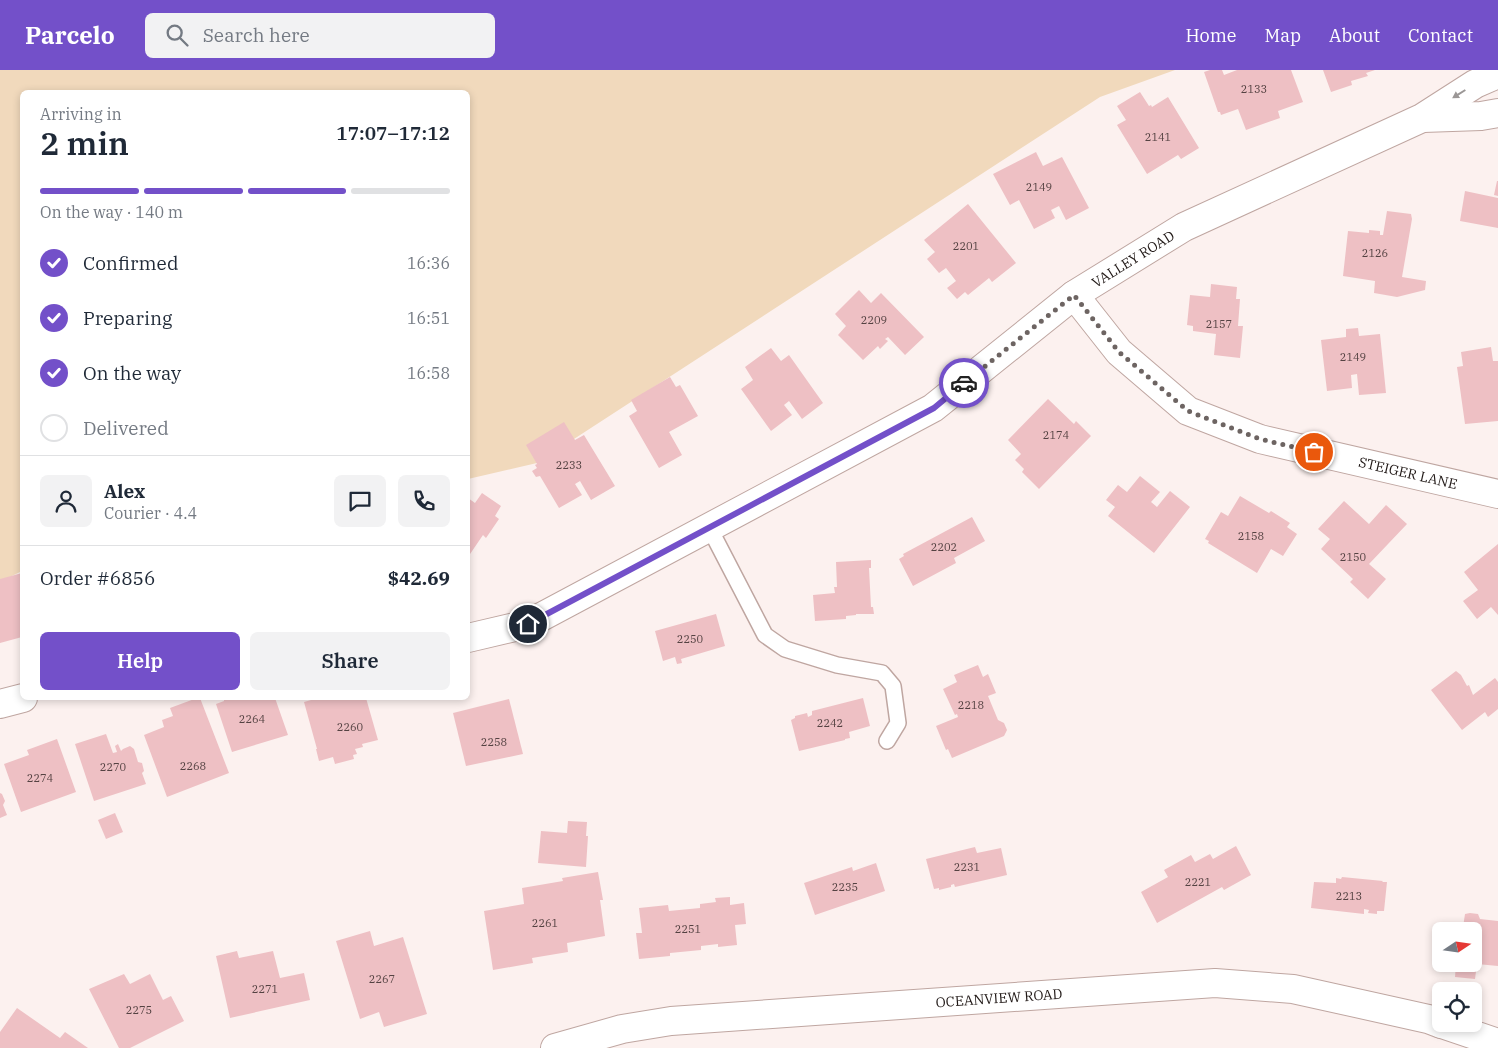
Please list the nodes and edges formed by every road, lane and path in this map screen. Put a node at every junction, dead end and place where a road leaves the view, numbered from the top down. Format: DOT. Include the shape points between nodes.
graph roads {
  1 [pos="1498,74"];
  2 [pos="1498,113"];
  3 [pos="1422,118"];
  4 [pos="1074,295"];
  5 [pos="1498,494"];
  6 [pos="709,527"];
  7 [pos="470,638"];
  8 [pos="20,699"];
  9 [pos="0,704"];
  10 [pos="887,741"];
  11 [pos="1432,1020"];
  12 [pos="1467,1032"];
  13 [pos="1498,1042"];
  14 [pos="556,1048"];
  1 -- 3 [label="street, VALLEY ROAD, one-way" via="1475,84"];
  2 -- 3 [label="street, VALLEY ROAD"];
  3 -- 4 [label="street, VALLEY ROAD" via="1184,227"];
  4 -- 5 [label="street, STEIGER LANE" via="1119,352 1188,411 1260,439"];
  4 -- 6 [label="street, VALLEY ROAD" via="934,408"];
  6 -- 7 [label="street, VALLEY ROAD" via="528,624"];
  6 -- 10 [label="lane" via="765,635 785,649 837,665 882,673 893,686 898,723"];
  8 -- 9 [label="street"];
  11 -- 14 [label="street, OCEANVIEW ROAD" via="1293,989 1215,983 671,1021 622,1029"];
  12 -- 13 [label="street, OCEANVIEW ROAD"];
}
